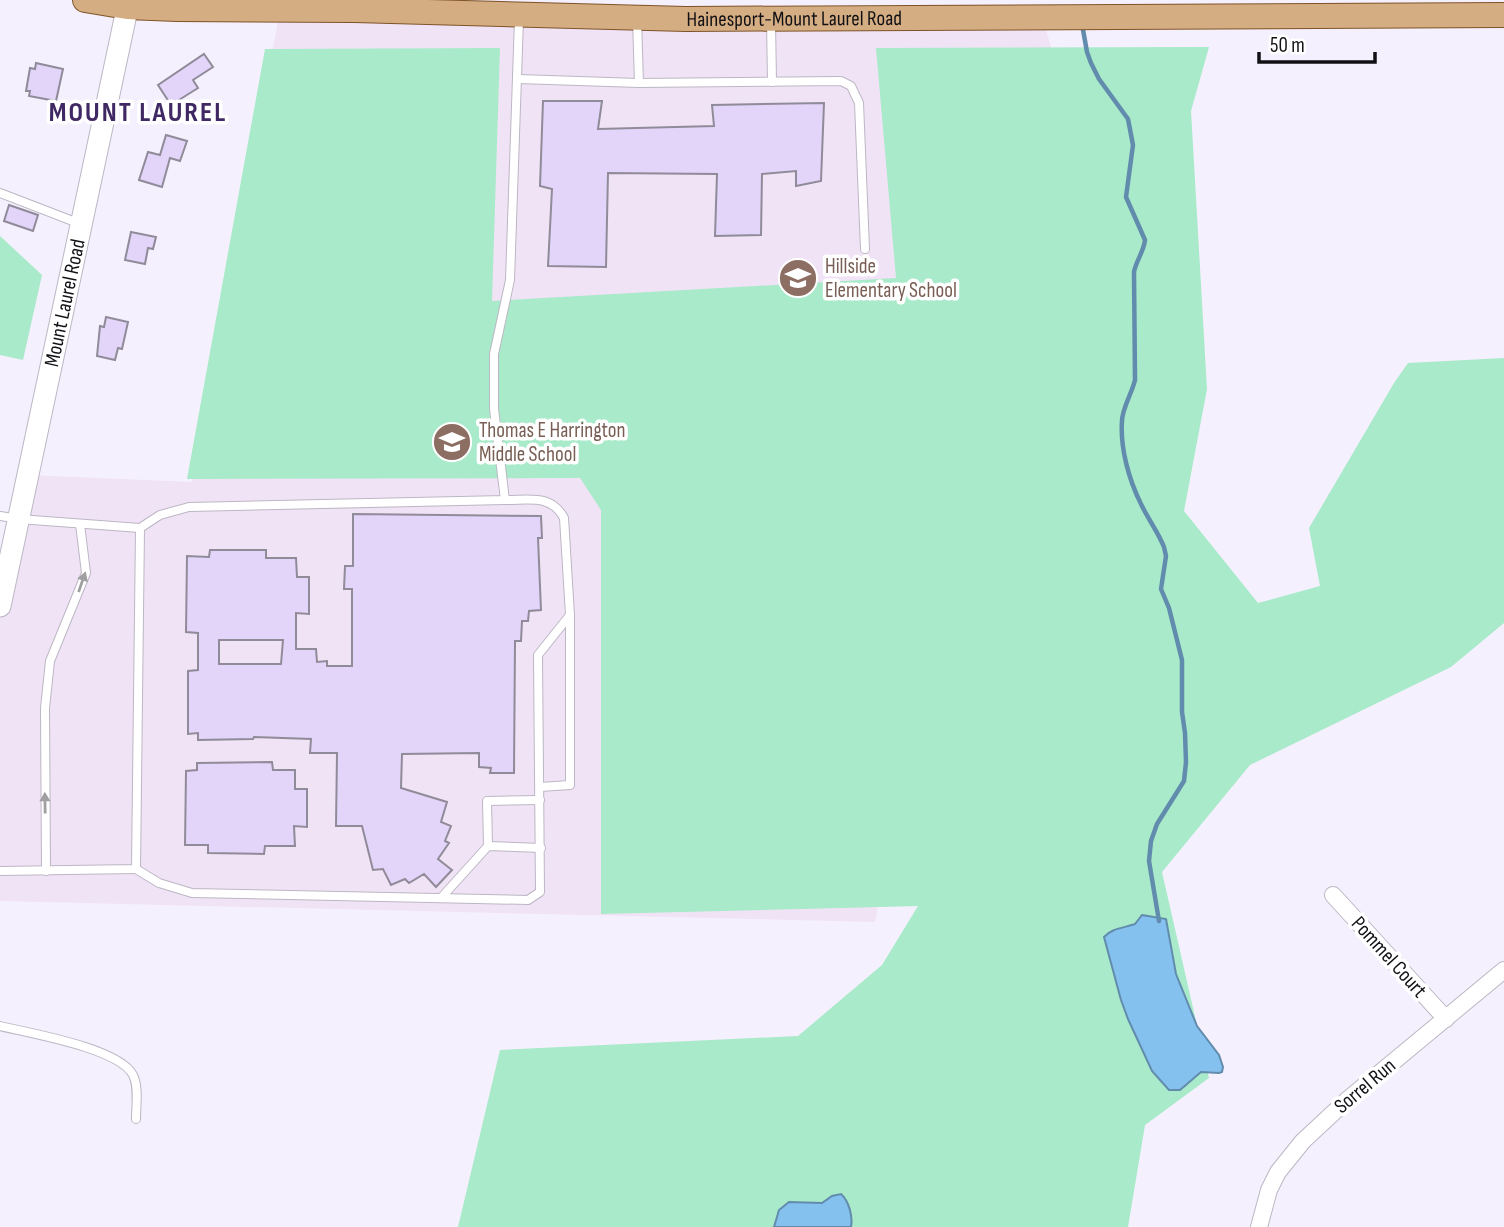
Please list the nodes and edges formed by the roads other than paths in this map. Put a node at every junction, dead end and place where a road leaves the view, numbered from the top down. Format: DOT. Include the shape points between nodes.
graph roads {
  1 [pos="85,0"];
  2 [pos="128,3"];
  3 [pos="534,13"];
  4 [pos="1504,15"];
  5 [pos="637,18"];
  6 [pos="771,19"];
  7 [pos="518,79"];
  8 [pos="772,82"];
  9 [pos="639,83"];
  10 [pos="0,193"];
  11 [pos="81,224"];
  12 [pos="865,249"];
  13 [pos="505,500"];
  14 [pos="9,518"];
  15 [pos="80,524"];
  16 [pos="140,528"];
  17 [pos="0,606"];
  18 [pos="570,615"];
  19 [pos="540,787"];
  20 [pos="540,800"];
  21 [pos="488,846"];
  22 [pos="541,848"];
  23 [pos="136,869"];
  24 [pos="46,871"];
  25 [pos="0,872"];
  26 [pos="1333,895"];
  27 [pos="441,898"];
  28 [pos="1504,970"];
  29 [pos="1446,1019"];
  30 [pos="0,1026"];
  31 [pos="136,1119"];
  32 [pos="1259,1227"];
  1 -- 2 [label="main road, Hainesport-Mount Laurel Road"];
  2 -- 3 [label="main road, Hainesport-Mount Laurel Road"];
  2 -- 11 [label="main road, Mount Laurel Road"];
  3 -- 5 [label="main road, Hainesport-Mount Laurel Road"];
  3 -- 7 [label="lane"];
  4 -- 6 [label="main road, Hainesport-Mount Laurel Road" via="1461,11 1197,12"];
  5 -- 6 [label="main road, Hainesport-Mount Laurel Road"];
  5 -- 9 [label="lane"];
  6 -- 8 [label="lane"];
  7 -- 9 [label="lane"];
  7 -- 13 [label="lane" via="510,280 494,354 494,409"];
  8 -- 9 [label="lane"];
  8 -- 12 [label="lane" via="841,81 851,86 859,103"];
  10 -- 11 [label="lane"];
  11 -- 14 [label="main road, Mount Laurel Road"];
  13 -- 16 [label="lane" via="189,507 160,515"];
  13 -- 18 [label="lane" via="548,501 558,507 564,518"];
  14 -- 15 [label="lane"];
  14 -- 17 [label="main road, Mount Laurel Road"];
  15 -- 16 [label="lane"];
  24 -- 15 [label="lane, one-way" via="45,708 50,661 86,573"];
  16 -- 23 [label="lane"];
  18 -- 19 [label="lane" via="538,655"];
  18 -- 19 [label="lane" via="570,785"];
  19 -- 20 [label="lane"];
  20 -- 21 [label="lane" via="487,801"];
  20 -- 22 [label="lane"];
  21 -- 22 [label="lane"];
  21 -- 27 [label="lane"];
  22 -- 27 [label="lane" via="541,885 535,897"];
  23 -- 24 [label="lane"];
  23 -- 27 [label="lane" via="159,883 192,893"];
  24 -- 25 [label="lane"];
  26 -- 29 [label="street, Pommel Court"];
  28 -- 29 [label="street, Sorrel Run"];
  29 -- 32 [label="street, Sorrel Run" via="1303,1140 1273,1181"];
  30 -- 31 [label="lane" via="76,1044 123,1064 133,1075"];
}
